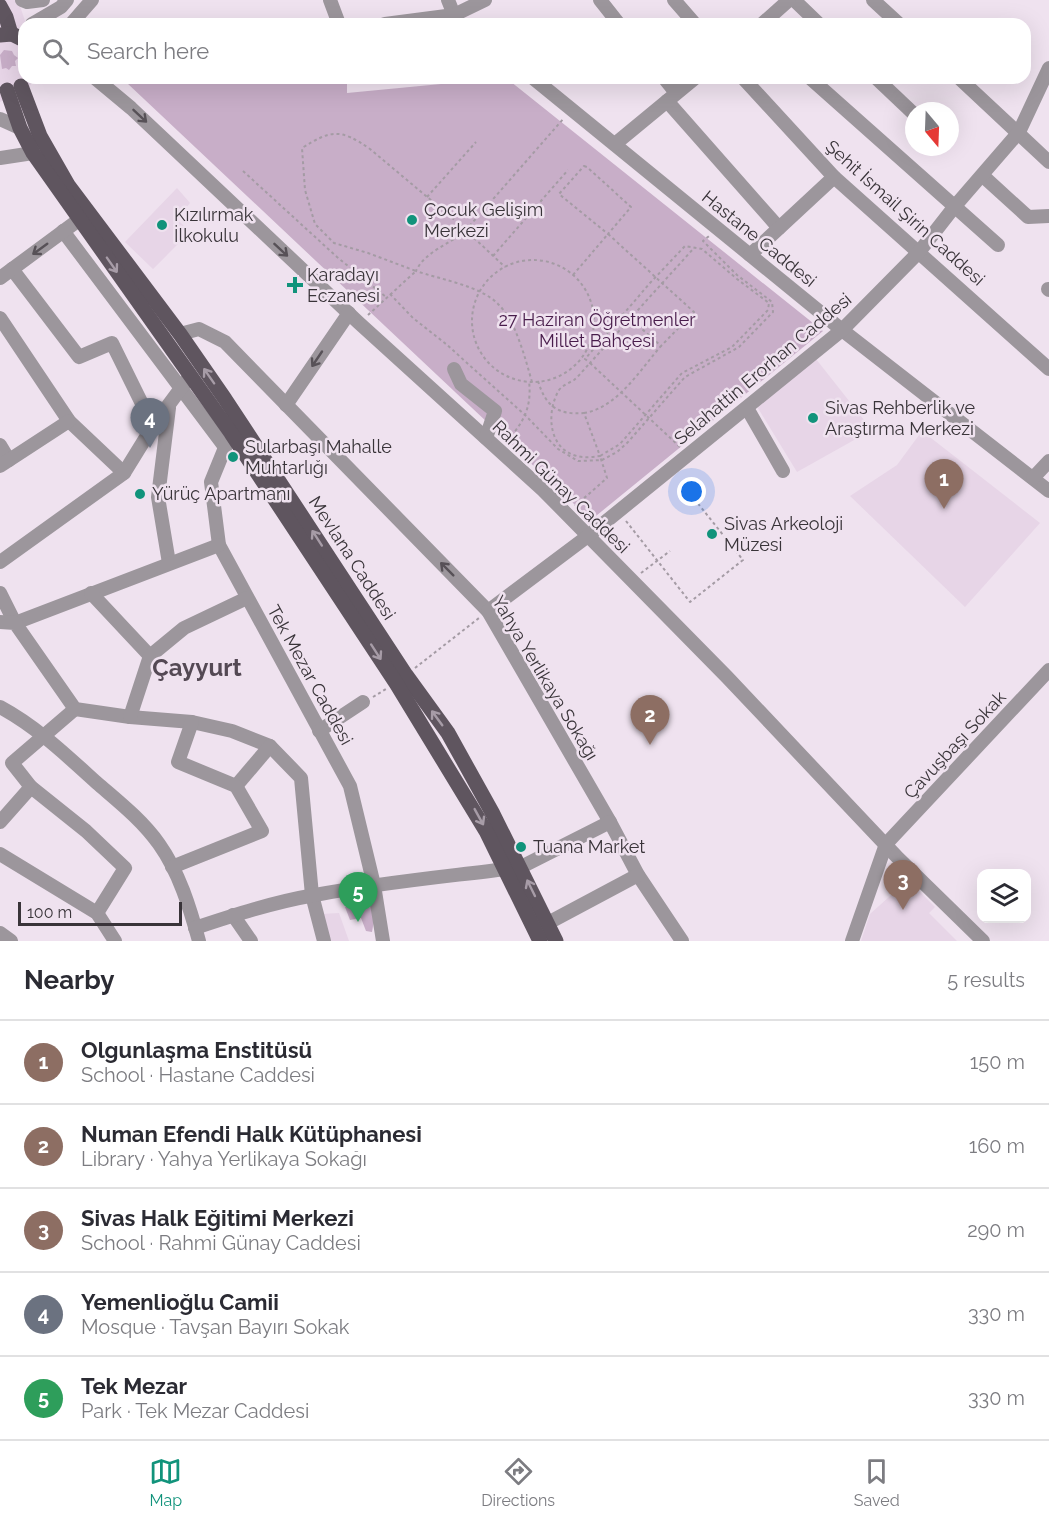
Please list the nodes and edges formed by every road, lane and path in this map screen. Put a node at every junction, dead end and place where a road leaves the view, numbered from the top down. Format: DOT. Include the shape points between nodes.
graph roads {
  1 [pos="22,0"];
  2 [pos="43,0"];
  3 [pos="67,0"];
  4 [pos="92,0"];
  5 [pos="330,0"];
  6 [pos="448,0"];
  7 [pos="485,0"];
  8 [pos="600,0"];
  9 [pos="674,0"];
  10 [pos="873,0"];
  11 [pos="784,2"];
  12 [pos="0,6"];
  13 [pos="454,15"];
  14 [pos="42,18"];
  15 [pos="76,18"];
  16 [pos="337,18"];
  17 [pos="431,18"];
  18 [pos="458,18"];
  19 [pos="614,18"];
  20 [pos="690,18"];
  21 [pos="768,18"];
  22 [pos="809,18"];
  23 [pos="892,18"];
  24 [pos="14,34"];
  25 [pos="1049,68"];
  26 [pos="110,84"];
  27 [pos="541,84"];
  28 [pos="667,84"];
  29 [pos="688,84"];
  30 [pos="749,84"];
  31 [pos="817,84"];
  32 [pos="882,84"];
  33 [pos="966,84"];
  34 [pos="10,87"];
  35 [pos="672,97"];
  36 [pos="905,105"];
  37 [pos="572,109"];
  38 [pos="0,119"];
  39 [pos="20,128"];
  40 [pos="1019,132"];
  41 [pos="476,142"];
  42 [pos="615,144"];
  43 [pos="33,153"];
  44 [pos="0,158"];
  45 [pos="1049,162"];
  46 [pos="568,170"];
  47 [pos="243,171"];
  48 [pos="983,176"];
  49 [pos="834,177"];
  50 [pos="427,197"];
  51 [pos="955,206"];
  52 [pos="1049,216"];
  53 [pos="80,219"];
  54 [pos="716,228"];
  55 [pos="778,228"];
  56 [pos="466,230"];
  57 [pos="63,231"];
  58 [pos="608,234"];
  59 [pos="998,245"];
  60 [pos="694,248"];
  61 [pos="919,252"];
  62 [pos="750,255"];
  63 [pos="492,256"];
  64 [pos="505,267"];
  65 [pos="12,269"];
  66 [pos="416,271"];
  67 [pos="573,275"];
  68 [pos="656,277"];
  69 [pos="0,278"];
  70 [pos="662,284"];
  71 [pos="479,292"];
  72 [pos="390,294"];
  73 [pos="386,297"];
  74 [pos="349,313"];
  75 [pos="625,314"];
  76 [pos="0,318"];
  77 [pos="631,319"];
  78 [pos="359,323"];
  79 [pos="842,330"];
  80 [pos="180,334"];
  81 [pos="661,346"];
  82 [pos="583,358"];
  83 [pos="590,363"];
  84 [pos="454,369"];
  85 [pos="1049,369"];
  86 [pos="190,376"];
  87 [pos="530,381"];
  88 [pos="538,381"];
  89 [pos="181,390"];
  90 [pos="621,391"];
  91 [pos="286,405"];
  92 [pos="169,406"];
  93 [pos="553,406"];
  94 [pos="747,408"];
  95 [pos="584,413"];
  96 [pos="646,414"];
  97 [pos="526,416"];
  98 [pos="649,417"];
  99 [pos="69,421"];
  100 [pos="153,426"];
  101 [pos="486,438"];
  102 [pos="228,440"];
  103 [pos="0,445"];
  104 [pos="498,449"];
  105 [pos="689,455"];
  106 [pos="600,456"];
  107 [pos="602,460"];
  108 [pos="1049,461"];
  109 [pos="5,463"];
  110 [pos="783,471"];
  111 [pos="124,473"];
  112 [pos="1033,478"];
  113 [pos="1049,491"];
  114 [pos="696,501"];
  115 [pos="619,512"];
  116 [pos="566,514"];
  117 [pos="588,537"];
  118 [pos="219,545"];
  119 [pos="670,551"];
  120 [pos="658,561"];
  121 [pos="0,562"];
  122 [pos="169,563"];
  123 [pos="632,581"];
  124 [pos="0,593"];
  125 [pos="92,594"];
  126 [pos="247,598"];
  127 [pos="488,610"];
  128 [pos="0,622"];
  129 [pos="15,623"];
  130 [pos="150,656"];
  131 [pos="1049,670"];
  132 [pos="401,679"];
  133 [pos="363,702"];
  134 [pos="0,707"];
  135 [pos="75,709"];
  136 [pos="130,717"];
  137 [pos="192,722"];
  138 [pos="319,731"];
  139 [pos="44,735"];
  140 [pos="270,746"];
  141 [pos="236,786"];
  142 [pos="31,787"];
  143 [pos="0,822"];
  144 [pos="610,822"];
  145 [pos="886,844"];
  146 [pos="0,854"];
  147 [pos="172,867"];
  148 [pos="513,868"];
  149 [pos="638,875"];
  150 [pos="374,885"];
  151 [pos="312,895"];
  152 [pos="97,913"];
  153 [pos="233,915"];
  154 [pos="548,923"];
  155 [pos="0,933"];
  156 [pos="197,935"];
  157 [pos="11,941"];
  158 [pos="115,941"];
  159 [pos="250,941"];
  160 [pos="324,941"];
  161 [pos="383,941"];
  162 [pos="540,941"];
  163 [pos="556,941"];
  164 [pos="682,941"];
  165 [pos="852,941"];
  166 [pos="983,941"];
  1 -- 2 [label="street"];
  3 -- 14 [label="street"];
  4 -- 15 [label="street"];
  5 -- 16 [label="street"];
  6 -- 13 [label="street"];
  7 -- 13 [label="street"];
  8 -- 19 [label="street"];
  9 -- 20 [label="street"];
  10 -- 23 [label="street"];
  11 -- 21 [label="street"];
  11 -- 22 [label="street"];
  12 -- 24 [label="main road"];
  13 -- 17 [label="street"];
  13 -- 18 [label="street"];
  25 -- 40 [label="street, Selahattin Erorhan Caddesi"];
  26 -- 74 [label="street, Rahmi Günay Caddesi, one-way"];
  27 -- 37 [label="street, Hastane Caddesi"];
  28 -- 35 [label="street"];
  29 -- 35 [label="street"];
  30 -- 49 [label="street, Şehit İsmail Şirin Caddesi"];
  31 -- 51 [label="street"];
  32 -- 36 [label="street"];
  33 -- 40 [label="street"];
  34 -- 39 [label="main road, Mevlana Caddesi"];
  34 -- 80 [label="main road, Mevlana Caddesi" via="68,185"];
  35 -- 42 [label="street"];
  35 -- 55 [label="street"];
  37 -- 42 [label="street, Hastane Caddesi"];
  37 -- 56 [label="path"];
  38 -- 39 [label="street"];
  39 -- 43 [label="main road, Mevlana Caddesi"];
  40 -- 45 [label="street"];
  40 -- 48 [label="street, Selahattin Erorhan Caddesi"];
  41 -- 50 [label="path"];
  42 -- 54 [label="street, Hastane Caddesi"];
  43 -- 44 [label="street"];
  43 -- 53 [label="main road, Mevlana Caddesi"];
  46 -- 63 [label="path"];
  47 -- 73 [label="path"];
  48 -- 51 [label="street, Selahattin Erorhan Caddesi"];
  48 -- 52 [label="street" via="1028,218"];
  49 -- 55 [label="street"];
  49 -- 61 [label="street, Şehit İsmail Şirin Caddesi"];
  50 -- 56 [label="path"];
  50 -- 66 [label="path" via="370,149 338,133 323,135 302,148 305,190 315,224 334,243"];
  51 -- 59 [label="street"];
  51 -- 61 [label="street, Selahattin Erorhan Caddesi"];
  53 -- 57 [label="street"];
  53 -- 86 [label="main road, Mevlana Caddesi, one-way"];
  54 -- 62 [label="street, Hastane Caddesi"];
  54 -- 98 [label="path" via="703,241 772,302 773,312 739,347 685,377"];
  55 -- 62 [label="street"];
  56 -- 63 [label="path"];
  56 -- 66 [label="path" via="432,253"];
  57 -- 65 [label="street, one-way"];
  57 -- 89 [label="street"];
  58 -- 58 [label="path" via="631,207 584,166 559,194"];
  58 -- 67 [label="path"];
  58 -- 68 [label="path"];
  60 -- 68 [label="path" via="685,246"];
  60 -- 70 [label="path"];
  60 -- 96 [label="path" via="702,249 769,303 768,310 732,347 682,373"];
  61 -- 79 [label="street, Selahattin Erorhan Caddesi"];
  61 -- 85 [label="street, Şehit İsmail Şirin Caddesi"];
  62 -- 79 [label="street, Hastane Caddesi"];
  63 -- 64 [label="path"];
  64 -- 67 [label="path" via="543,261"];
  64 -- 71 [label="path" via="491,276"];
  65 -- 69 [label="street"];
  65 -- 100 [label="street" via="79,357 112,343"];
  66 -- 71 [label="path"];
  66 -- 72 [label="path"];
  67 -- 82 [label="path" via="585,290 593,315 591,338"];
  68 -- 70 [label="path"];
  68 -- 75 [label="path"];
  70 -- 77 [label="path"];
  70 -- 81 [label="path" via="694,312"];
  71 -- 87 [label="path" via="500,305 519,342"];
  71 -- 87 [label="path" via="472,317 478,349 498,371"];
  72 -- 73 [label="path"];
  72 -- 97 [label="path"];
  73 -- 78 [label="path"];
  74 -- 78 [label="street, Rahmi Günay Caddesi"];
  74 -- 91 [label="street, one-way"];
  75 -- 77 [label="path"];
  75 -- 82 [label="path"];
  76 -- 99 [label="street"];
  77 -- 81 [label="path"];
  77 -- 83 [label="path"];
  78 -- 101 [label="street, Rahmi Günay Caddesi"];
  79 -- 94 [label="street, Selahattin Erorhan Caddesi"];
  79 -- 112 [label="street, Hastane Caddesi"];
  80 -- 91 [label="street, Yahya Yerlikaya Sokağı" via="199,329 225,342"];
  132 -- 80 [label="main road, Mevlana Caddesi, one-way"];
  81 -- 90 [label="path"];
  82 -- 83 [label="path"];
  82 -- 88 [label="path" via="561,375"];
  83 -- 90 [label="path"];
  83 -- 93 [label="path" via="560,388"];
  84 -- 101 [label="street" via="461,384 495,411"];
  86 -- 89 [label="street"];
  86 -- 102 [label="main road, Mevlana Caddesi"];
  87 -- 88 [label="path"];
  87 -- 97 [label="path"];
  88 -- 93 [label="path"];
  89 -- 92 [label="street"];
  89 -- 102 [label="street"];
  90 -- 95 [label="path" via="609,404"];
  90 -- 96 [label="path"];
  127 -- 91 [label="street, Yahya Yerlikaya Sokağı, one-way"];
  92 -- 100 [label="street"];
  92 -- 122 [label="street" via="158,497"];
  93 -- 95 [label="path" via="567,414"];
  93 -- 106 [label="path" via="551,426 562,447 576,456"];
  94 -- 105 [label="street, Selahattin Erorhan Caddesi"];
  94 -- 110 [label="street"];
  95 -- 106 [label="path"];
  96 -- 98 [label="path"];
  96 -- 106 [label="path" via="620,444"];
  97 -- 104 [label="path"];
  97 -- 107 [label="path" via="558,449 578,461"];
  98 -- 105 [label="path"];
  98 -- 107 [label="path" via="628,442"];
  99 -- 109 [label="street"];
  99 -- 111 [label="street"];
  100 -- 111 [label="street"];
  101 -- 104 [label="street, Rahmi Günay Caddesi"];
  102 -- 118 [label="street, Tek Mezar Caddesi" via="211,482"];
  102 -- 132 [label="main road, Mevlana Caddesi, one-way"];
  103 -- 109 [label="street"];
  104 -- 116 [label="street, Rahmi Günay Caddesi"];
  105 -- 115 [label="street, Selahattin Erorhan Caddesi"];
  106 -- 107 [label="path"];
  107 -- 116 [label="path" via="608,478"];
  108 -- 112 [label="street"];
  111 -- 121 [label="street"];
  112 -- 113 [label="street, Hastane Caddesi"];
  114 -- 120 [label="path" via="743,560 690,602"];
  115 -- 117 [label="street, Selahattin Erorhan Caddesi"];
  115 -- 120 [label="path"];
  116 -- 117 [label="street, Rahmi Günay Caddesi"];
  117 -- 123 [label="street, Rahmi Günay Caddesi"];
  117 -- 127 [label="street, Selahattin Erorhan Caddesi"];
  118 -- 122 [label="street"];
  118 -- 126 [label="street, Tek Mezar Caddesi"];
  119 -- 120 [label="path"];
  120 -- 123 [label="path"];
  122 -- 125 [label="street"];
  123 -- 145 [label="street, Rahmi Günay Caddesi"];
  124 -- 129 [label="street"];
  125 -- 129 [label="street"];
  125 -- 130 [label="street"];
  126 -- 130 [label="street" via="184,628"];
  126 -- 138 [label="street, Tek Mezar Caddesi"];
  127 -- 132 [label="path"];
  127 -- 144 [label="street, Yahya Yerlikaya Sokağı"];
  128 -- 129 [label="street"];
  129 -- 135 [label="street"];
  130 -- 136 [label="street"];
  131 -- 145 [label="street, Çavuşbaşı Sokak"];
  132 -- 133 [label="path"];
  132 -- 148 [label="main road, Mevlana Caddesi" via="448,733"];
  133 -- 138 [label="street"];
  134 -- 139 [label="street"];
  135 -- 136 [label="street"];
  135 -- 139 [label="street"];
  136 -- 137 [label="street"];
  137 -- 140 [label="street" via="232,731"];
  137 -- 141 [label="street" via="178,762"];
  138 -- 150 [label="street, Tek Mezar Caddesi" via="350,786"];
  139 -- 142 [label="street" via="12,763"];
  139 -- 147 [label="street" via="142,822"];
  140 -- 141 [label="street"];
  140 -- 151 [label="street" via="302,778"];
  141 -- 147 [label="street" via="262,831"];
  142 -- 143 [label="street"];
  142 -- 152 [label="street" via="125,868"];
  144 -- 148 [label="street"];
  144 -- 149 [label="street, Yahya Yerlikaya Sokağı"];
  145 -- 165 [label="street"];
  145 -- 166 [label="street, Rahmi Günay Caddesi"];
  146 -- 152 [label="street"];
  147 -- 156 [label="street"];
  148 -- 150 [label="street"];
  154 -- 148 [label="main road, Mevlana Caddesi, one-way"];
  148 -- 162 [label="main road, Mevlana Caddesi"];
  149 -- 154 [label="street"];
  149 -- 164 [label="street, Yahya Yerlikaya Sokağı"];
  150 -- 151 [label="street"];
  150 -- 161 [label="street, Tek Mezar Caddesi"];
  151 -- 153 [label="street"];
  151 -- 160 [label="street"];
  152 -- 158 [label="street"];
  153 -- 156 [label="street"];
  153 -- 159 [label="street"];
  154 -- 163 [label="main road, Mevlana Caddesi"];
  155 -- 157 [label="street"];
}
